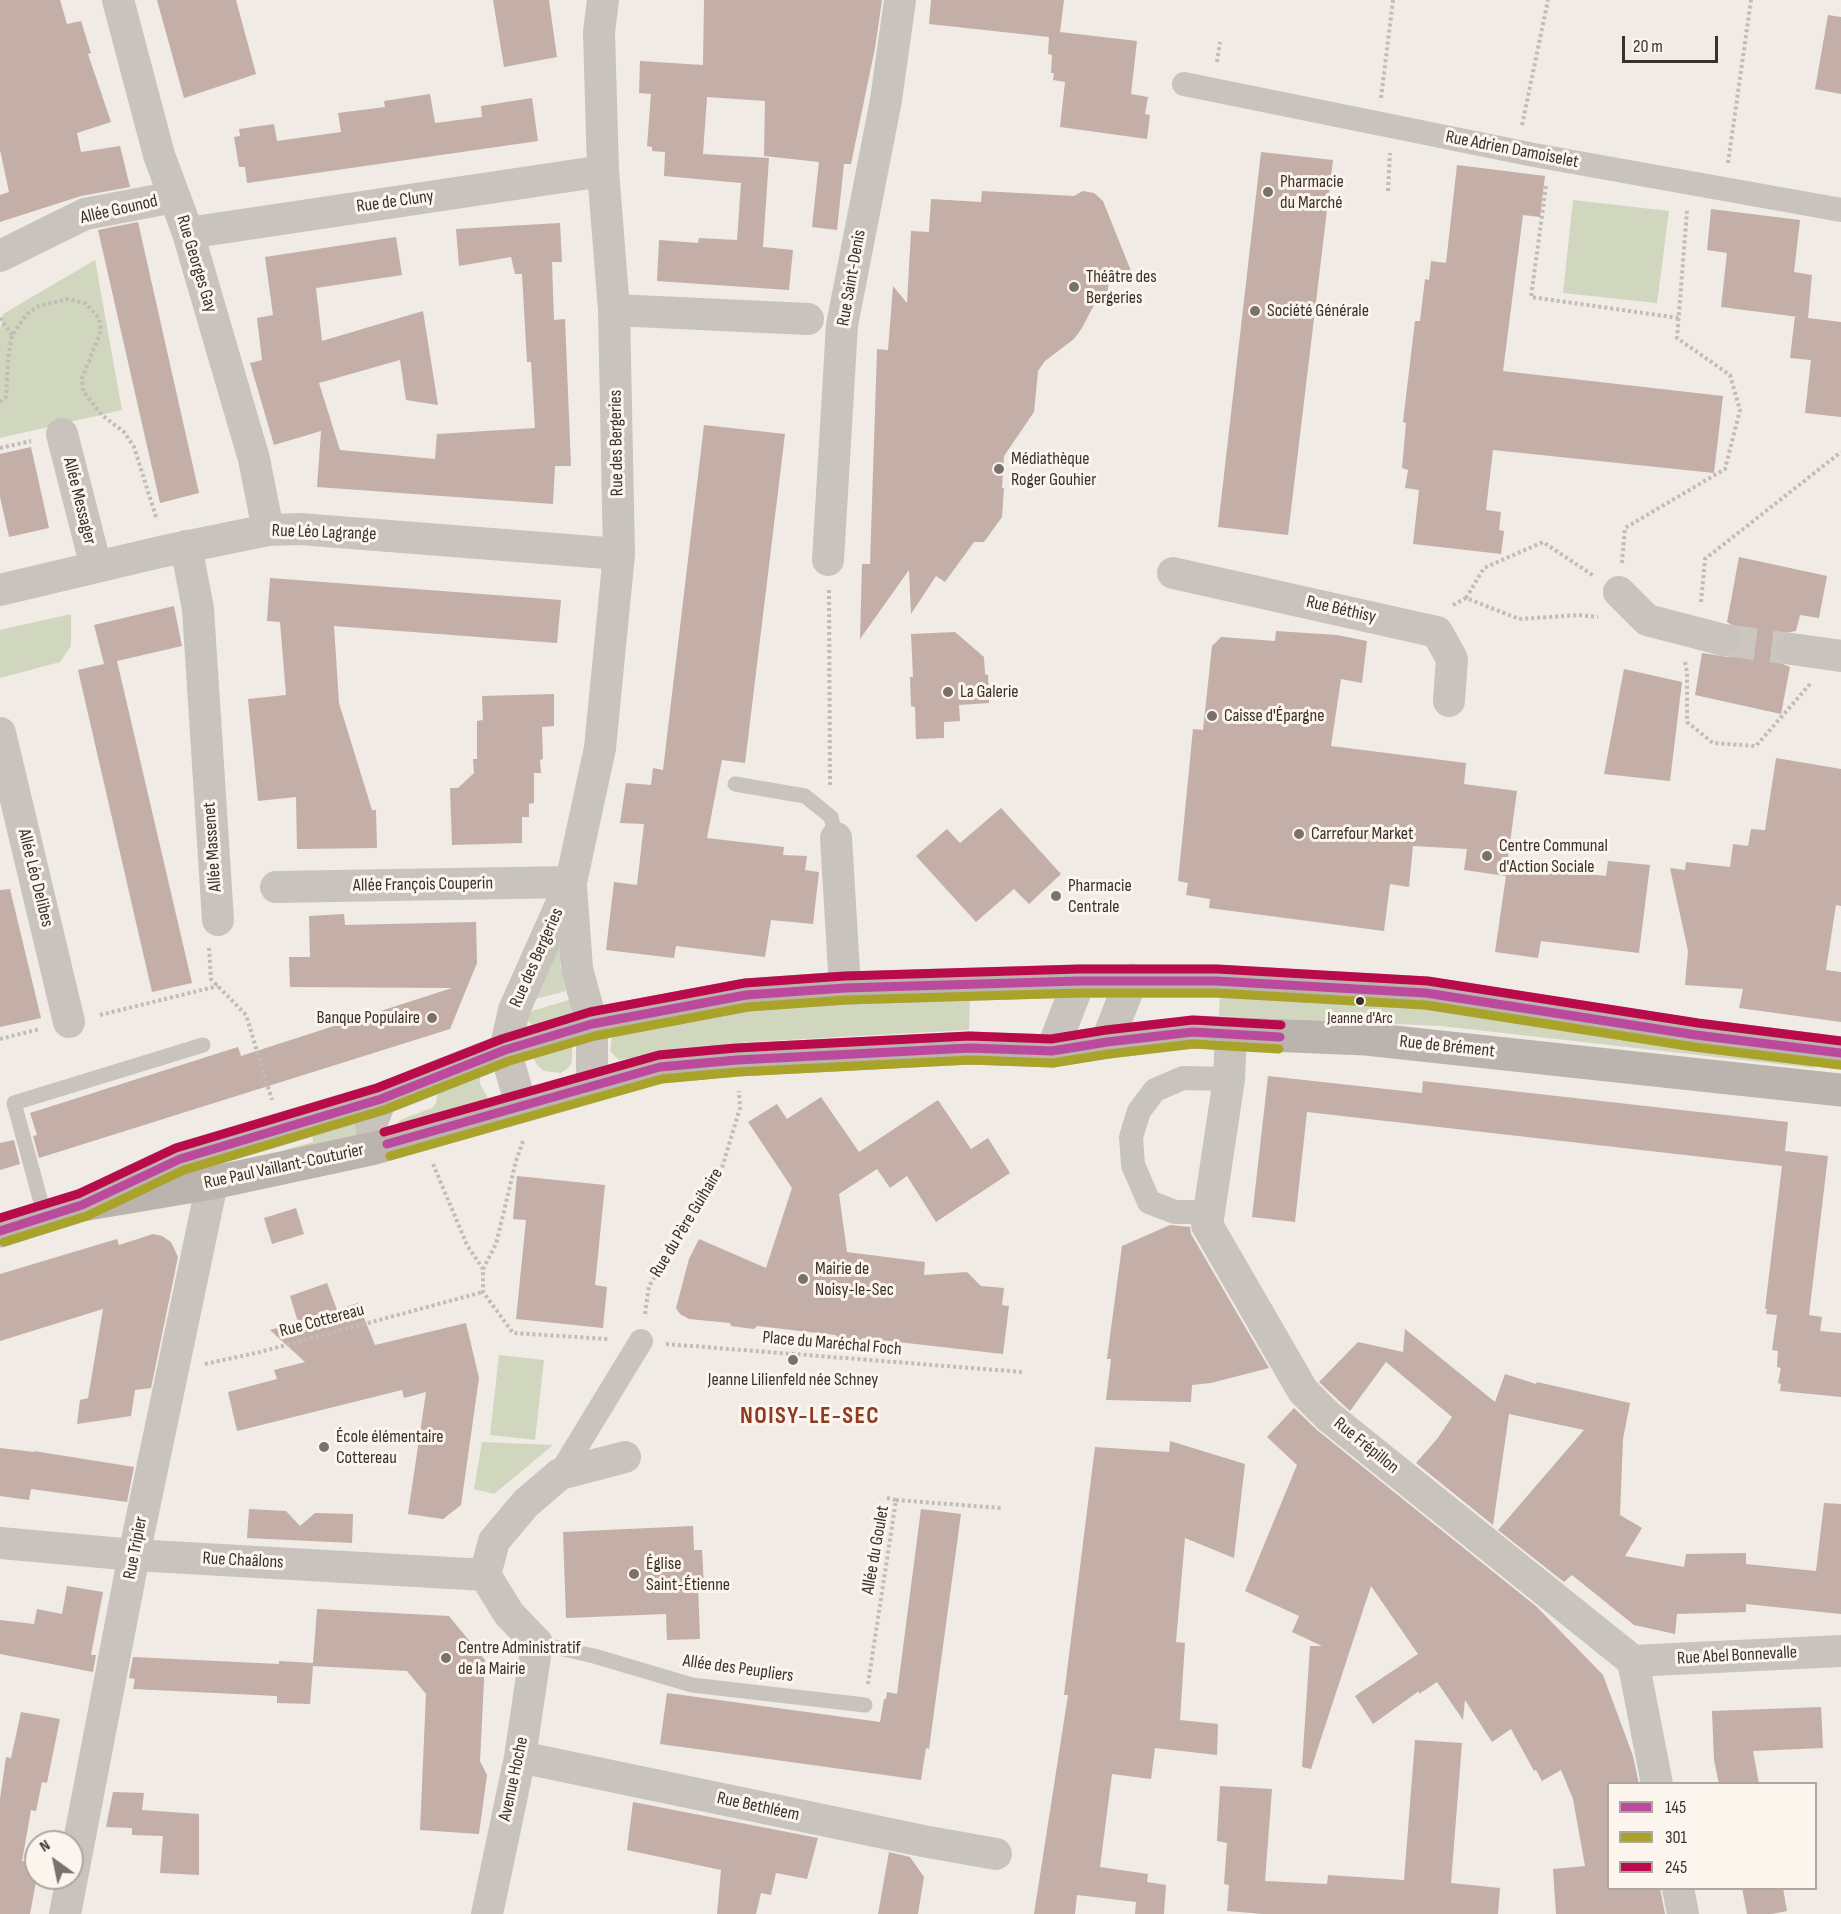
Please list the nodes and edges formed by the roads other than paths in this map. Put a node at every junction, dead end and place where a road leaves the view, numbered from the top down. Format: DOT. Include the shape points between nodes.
graph roads {
  1 [pos="118,0"];
  2 [pos="603,0"];
  3 [pos="900,0"];
  4 [pos="1184,84"];
  5 [pos="603,171"];
  6 [pos="174,197"];
  7 [pos="1841,210"];
  8 [pos="188,233"];
  9 [pos="0,256"];
  10 [pos="614,310"];
  11 [pos="808,319"];
  12 [pos="62,434"];
  13 [pos="268,530"];
  14 [pos="176,548"];
  15 [pos="619,554"];
  16 [pos="828,560"];
  17 [pos="96,567"];
  18 [pos="1173,573"];
  19 [pos="0,590"];
  20 [pos="1619,591"];
  21 [pos="1700,634"];
  22 [pos="1792,649"];
  23 [pos="1838,656"];
  24 [pos="1449,700"];
  25 [pos="0,734"];
  26 [pos="735,784"];
  27 [pos="833,827"];
  28 [pos="571,882"];
  29 [pos="276,887"];
  30 [pos="218,920"];
  31 [pos="1131,980"];
  32 [pos="1079,981"];
  33 [pos="845,988"];
  34 [pos="69,1022"];
  35 [pos="592,1024"];
  36 [pos="1231,1035"];
  37 [pos="1107,1042"];
  38 [pos="203,1045"];
  39 [pos="505,1050"];
  40 [pos="1052,1051"];
  41 [pos="1841,1053"];
  42 [pos="1229,1079"];
  43 [pos="592,1085"];
  44 [pos="1841,1090"];
  45 [pos="381,1099"];
  46 [pos="521,1105"];
  47 [pos="375,1148"];
  48 [pos="212,1183"];
  49 [pos="82,1205"];
  50 [pos="1209,1212"];
  51 [pos="45,1217"];
  52 [pos="0,1231"];
  53 [pos="641,1341"];
  54 [pos="625,1457"];
  55 [pos="560,1474"];
  56 [pos="0,1543"];
  57 [pos="134,1555"];
  58 [pos="485,1575"];
  59 [pos="537,1643"];
  60 [pos="1841,1651"];
  61 [pos="1633,1661"];
  62 [pos="865,1705"];
  63 [pos="520,1757"];
  64 [pos="1657,1782"];
  65 [pos="996,1854"];
  66 [pos="1678,1890"];
  67 [pos="65,1914"];
  68 [pos="487,1914"];
  69 [pos="1683,1914"];
  1 -- 6 [label="street, Rue Georges Gay"];
  2 -- 5 [label="street, Rue des Bergeries" via="599,32"];
  3 -- 16 [label="street, Rue Saint-Denis" via="886,100 842,325"];
  4 -- 7 [label="street, Rue Adrien Damoiselet" via="1517,152"];
  5 -- 8 [label="street, Rue de Cluny"];
  5 -- 10 [label="street, Rue des Bergeries"];
  6 -- 8 [label="street, Rue Georges Gay"];
  6 -- 9 [label="street, Allée Gounod" via="85,214"];
  8 -- 13 [label="street, Rue Georges Gay" via="254,459"];
  10 -- 11 [label="street"];
  10 -- 15 [label="street, Rue des Bergeries"];
  12 -- 17 [label="street, Allée Messager"];
  13 -- 14 [label="street, Rue Léo Lagrange"];
  13 -- 15 [label="street, Rue Léo Lagrange" via="300,529"];
  14 -- 17 [label="street, Rue Léo Lagrange"];
  14 -- 30 [label="street, Allée Massenet" via="198,609"];
  15 -- 28 [label="street, Rue des Bergeries" via="600,748"];
  17 -- 19 [label="street, Rue Léo Lagrange"];
  18 -- 24 [label="street, Rue Béthisy" via="1437,632 1452,659"];
  20 -- 21 [label="street" via="1647,621"];
  22 -- 23 [label="street"];
  25 -- 34 [label="street, Allée Léo Delibes"];
  26 -- 27 [label="lane" via="805,796"];
  27 -- 33 [label="street"];
  28 -- 29 [label="street, Allée François Couperin"];
  28 -- 35 [label="street, Rue des Bergeries" via="577,969"];
  28 -- 39 [label="street, Rue des Bergeries" via="514,1010"];
  31 -- 32 [label="main road"];
  31 -- 37 [label="street"];
  31 -- 41 [label="main road" via="1426,993"];
  32 -- 33 [label="main road, Rue Paul Vaillant-Couturier"];
  32 -- 40 [label="street"];
  33 -- 35 [label="main road, Rue Paul Vaillant-Couturier" via="746,995"];
  35 -- 39 [label="main road, Rue Paul Vaillant-Couturier"];
  35 -- 43 [label="street, Rue des Bergeries"];
  36 -- 37 [label="main road, Rue de Brément" via="1193,1032"];
  36 -- 42 [label="street, Rue Frépillon"];
  36 -- 44 [label="main road, Rue de Brément" via="1366,1040"];
  37 -- 40 [label="main road, Rue de Brément"];
  38 -- 51 [label="lane" via="14,1103"];
  39 -- 45 [label="main road, Rue Paul Vaillant-Couturier"];
  39 -- 46 [label="street, Rue des Bergeries"];
  40 -- 43 [label="main road, Rue Paul Vaillant-Couturier" via="970,1048 737,1060 660,1067"];
  42 -- 50 [label="street, Rue Frépillon"];
  42 -- 50 [label="street" via="1183,1078 1155,1090 1139,1111 1131,1137 1133,1165 1149,1202 1175,1212"];
  43 -- 46 [label="main road, Rue Paul Vaillant-Couturier"];
  45 -- 47 [label="street" via="371,1125"];
  45 -- 49 [label="main road, Rue Paul Vaillant-Couturier" via="180,1159"];
  46 -- 47 [label="main road, Rue Paul Vaillant-Couturier"];
  47 -- 48 [label="main road, Rue Paul Vaillant-Couturier"];
  48 -- 49 [label="main road, Rue Paul Vaillant-Couturier"];
  48 -- 57 [label="street, Rue Tripier"];
  49 -- 51 [label="main road, Rue Paul Vaillant-Couturier"];
  50 -- 61 [label="street, Rue Frépillon" via="1207,1225 1303,1391 1328,1416"];
  51 -- 52 [label="main road, Rue Paul Vaillant-Couturier"];
  53 -- 55 [label="street"];
  54 -- 55 [label="street"];
  55 -- 58 [label="street" via="526,1503 494,1540"];
  56 -- 57 [label="street, Rue Chaâlons"];
  57 -- 58 [label="street, Rue Chaâlons"];
  57 -- 67 [label="street, Rue Tripier"];
  58 -- 59 [label="street" via="509,1614"];
  59 -- 62 [label="lane, Allée des Peupliers" via="692,1685"];
  59 -- 63 [label="street, Avenue Hoche"];
  60 -- 61 [label="street, Rue Abel Bonnevalle"];
  61 -- 64 [label="street"];
  63 -- 65 [label="street, Rue Bethléem"];
  63 -- 68 [label="street, Avenue Hoche"];
  66 -- 69 [label="street"];
}
